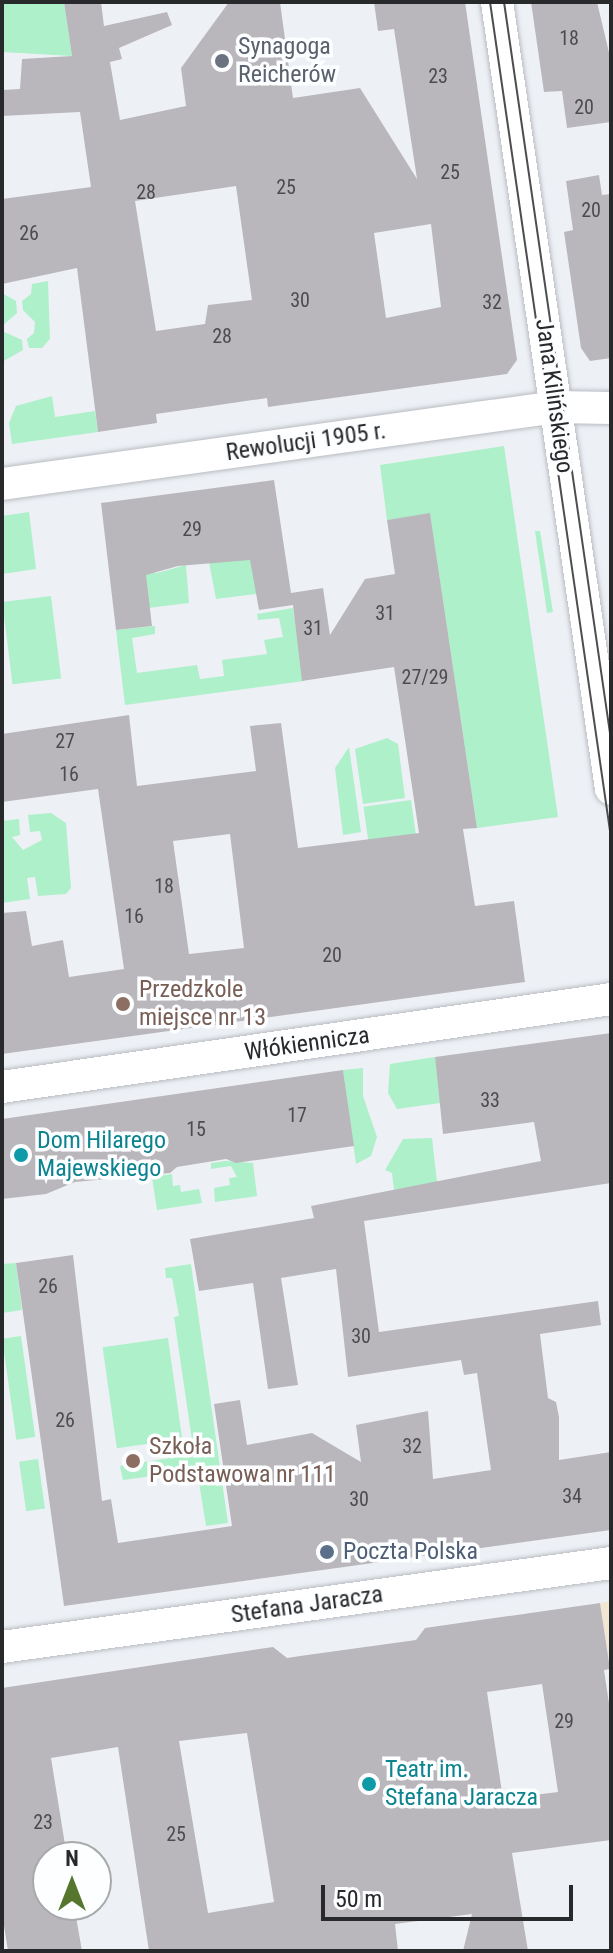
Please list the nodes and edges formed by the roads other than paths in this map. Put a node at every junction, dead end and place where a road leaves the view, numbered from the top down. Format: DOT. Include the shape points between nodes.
graph roads {
  1 [pos="497,2"];
  2 [pos="556,407"];
  3 [pos="611,408"];
  4 [pos="2,484"];
  5 [pos="611,789"];
  6 [pos="611,999"];
  7 [pos="2,1087"];
  8 [pos="611,1563"];
  9 [pos="3,1641"];
  1 -- 2 [label="street, Jana Kilińskiego"];
  2 -- 3 [label="street, Rewolucji 1905 r."];
  2 -- 4 [label="street, Rewolucji 1905 r."];
  2 -- 5 [label="street, Jana Kilińskiego"];
  6 -- 7 [label="street, Włókiennicza"];
  8 -- 9 [label="street, Stefana Jaracza"];
}
